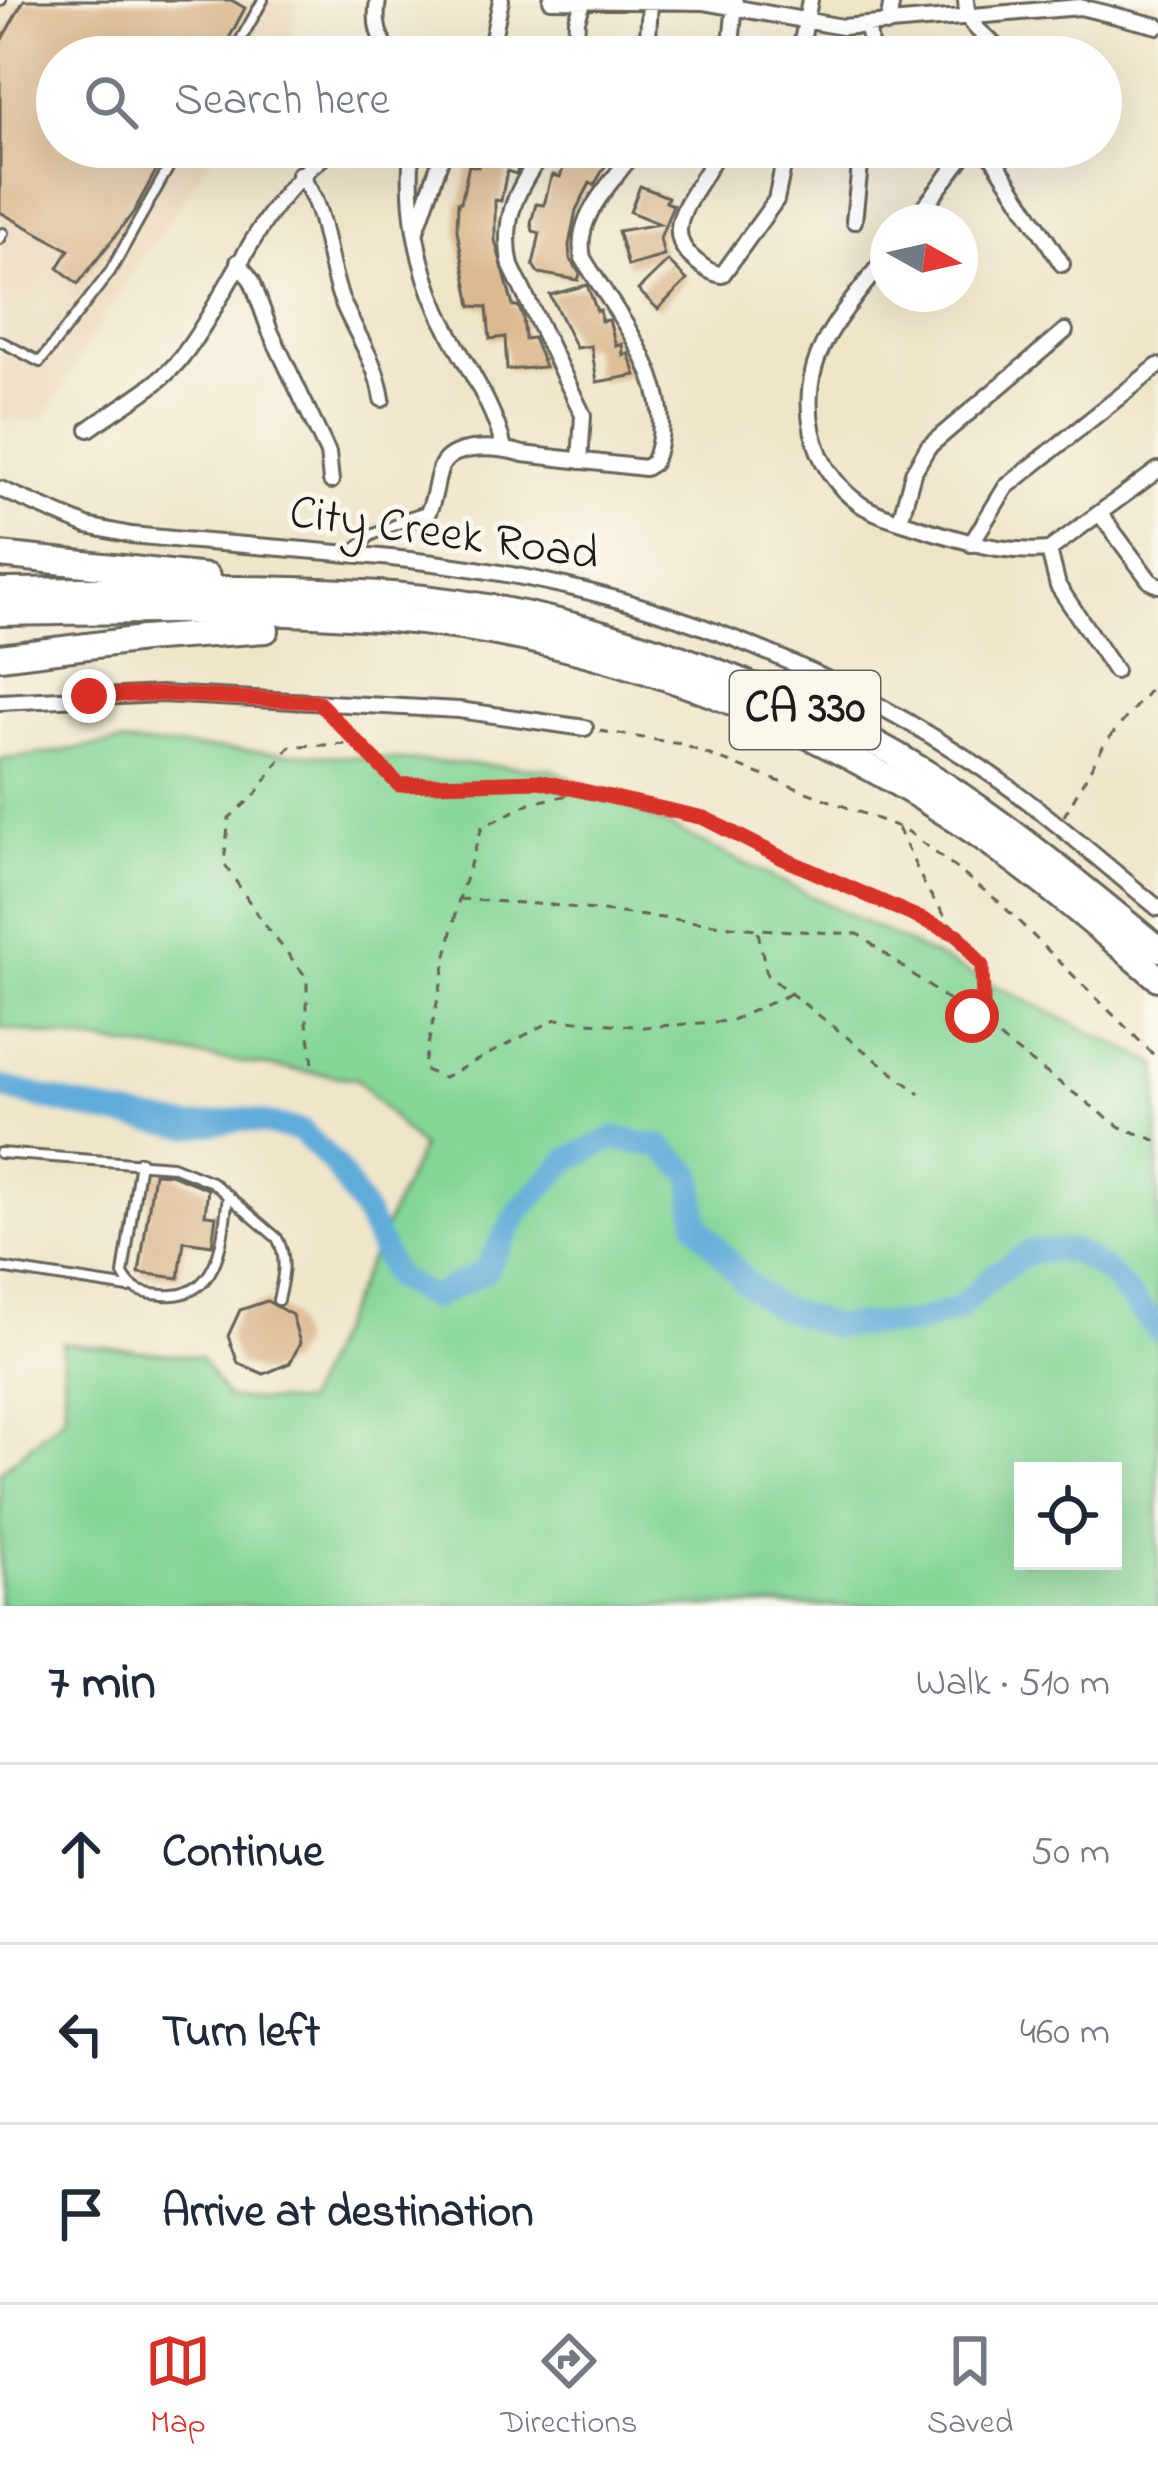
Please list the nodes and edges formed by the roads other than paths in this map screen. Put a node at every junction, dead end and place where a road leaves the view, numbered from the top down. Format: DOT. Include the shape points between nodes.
graph roads {
  1 [pos="262,0"];
  2 [pos="378,0"];
  3 [pos="501,0"];
  4 [pos="551,0"];
  5 [pos="810,0"];
  6 [pos="892,0"];
  7 [pos="966,0"];
  8 [pos="665,1"];
  9 [pos="584,2"];
  10 [pos="650,2"];
  11 [pos="734,4"];
  12 [pos="1050,4"];
  13 [pos="967,18"];
  14 [pos="804,22"];
  15 [pos="888,24"];
  16 [pos="1158,26"];
  17 [pos="868,27"];
  18 [pos="242,36"];
  19 [pos="379,36"];
  20 [pos="493,36"];
  21 [pos="576,36"];
  22 [pos="648,36"];
  23 [pos="732,36"];
  24 [pos="802,36"];
  25 [pos="869,36"];
  26 [pos="984,36"];
  27 [pos="168,168"];
  28 [pos="308,168"];
  29 [pos="411,168"];
  30 [pos="438,168"];
  31 [pos="533,168"];
  32 [pos="622,168"];
  33 [pos="712,168"];
  34 [pos="783,168"];
  35 [pos="860,168"];
  36 [pos="954,168"];
  37 [pos="1000,168"];
  38 [pos="299,174"];
  39 [pos="927,204"];
  40 [pos="854,221"];
  41 [pos="416,231"];
  42 [pos="238,262"];
  43 [pos="1063,264"];
  44 [pos="870,278"];
  45 [pos="1065,331"];
  46 [pos="0,341"];
  47 [pos="1158,366"];
  48 [pos="382,399"];
  49 [pos="89,428"];
  50 [pos="504,448"];
  51 [pos="580,461"];
  52 [pos="1158,470"];
  53 [pos="331,481"];
  54 [pos="0,489"];
  55 [pos="1100,514"];
  56 [pos="405,521"];
  57 [pos="900,521"];
  58 [pos="971,544"];
  59 [pos="1049,550"];
  60 [pos="0,555"];
  61 [pos="348,555"];
  62 [pos="1158,585"];
  63 [pos="0,591"];
  64 [pos="394,595"];
  65 [pos="0,613"];
  66 [pos="473,630"];
  67 [pos="0,657"];
  68 [pos="1115,671"];
  69 [pos="0,702"];
  70 [pos="585,728"];
  71 [pos="1158,908"];
  72 [pos="1158,949"];
  73 [pos="1158,978"];
  74 [pos="0,1153"];
  75 [pos="140,1161"];
  76 [pos="228,1194"];
  77 [pos="0,1268"];
  78 [pos="134,1289"];
  79 [pos="278,1300"];
  1 -- 18 [label="lane"];
  2 -- 19 [label="street"];
  3 -- 20 [label="street"];
  4 -- 9 [label="street"];
  5 -- 14 [label="street"];
  6 -- 15 [label="street"];
  7 -- 13 [label="street"];
  8 -- 10 [label="street"];
  8 -- 11 [label="street"];
  9 -- 10 [label="street"];
  9 -- 21 [label="street"];
  10 -- 22 [label="street"];
  11 -- 14 [label="street"];
  11 -- 23 [label="street"];
  12 -- 13 [label="street"];
  12 -- 16 [label="street"];
  13 -- 15 [label="street"];
  13 -- 26 [label="street"];
  14 -- 17 [label="street"];
  14 -- 24 [label="street"];
  15 -- 17 [label="street"];
  17 -- 25 [label="street"];
  27 -- 46 [label="lane" via="110,272 40,362"];
  28 -- 38 [label="street"];
  29 -- 41 [label="street"];
  30 -- 41 [label="street"];
  31 -- 51 [label="street" via="512,201 507,247 584,415"];
  32 -- 51 [label="street" via="579,242 648,368 661,421 645,468"];
  33 -- 34 [label="street" via="677,236 681,250 722,275 776,200"];
  35 -- 40 [label="street"];
  36 -- 39 [label="street"];
  37 -- 43 [label="street"];
  38 -- 42 [label="street"];
  38 -- 48 [label="street" via="313,191 340,297"];
  41 -- 50 [label="street" via="440,314"];
  42 -- 49 [label="street" via="184,356"];
  42 -- 53 [label="street" via="328,453"];
  44 -- 57 [label="street" via="820,351 808,415 835,480 861,504"];
  45 -- 57 [label="street" via="928,447"];
  47 -- 58 [label="street" via="1006,487"];
  50 -- 51 [label="street"];
  50 -- 56 [label="street" via="449,457 428,514"];
  52 -- 55 [label="street"];
  54 -- 61 [label="street, City Creek Road" via="131,536"];
  55 -- 59 [label="street"];
  55 -- 62 [label="street"];
  56 -- 61 [label="lane"];
  57 -- 58 [label="street"];
  58 -- 59 [label="street"];
  59 -- 68 [label="street" via="1058,586"];
  60 -- 64 [label="highway"];
  61 -- 71 [label="street, City Creek Road" via="561,585 735,639 891,711 982,768"];
  63 -- 64 [label="highway, CA 330"];
  64 -- 72 [label="highway, CA 330" via="659,650 848,729 994,820"];
  65 -- 66 [label="highway, CA 330" via="344,616"];
  66 -- 67 [label="highway" via="244,630"];
  66 -- 73 [label="highway, CA 330" via="647,673 801,732 962,824"];
  69 -- 70 [label="street" via="161,694 459,710"];
  74 -- 75 [label="lane"];
  75 -- 76 [label="lane" via="200,1176"];
  75 -- 78 [label="lane" via="123,1274"];
  76 -- 78 [label="lane" via="222,1250 202,1285 178,1296"];
  76 -- 79 [label="lane" via="281,1246"];
  77 -- 78 [label="lane"];
}
